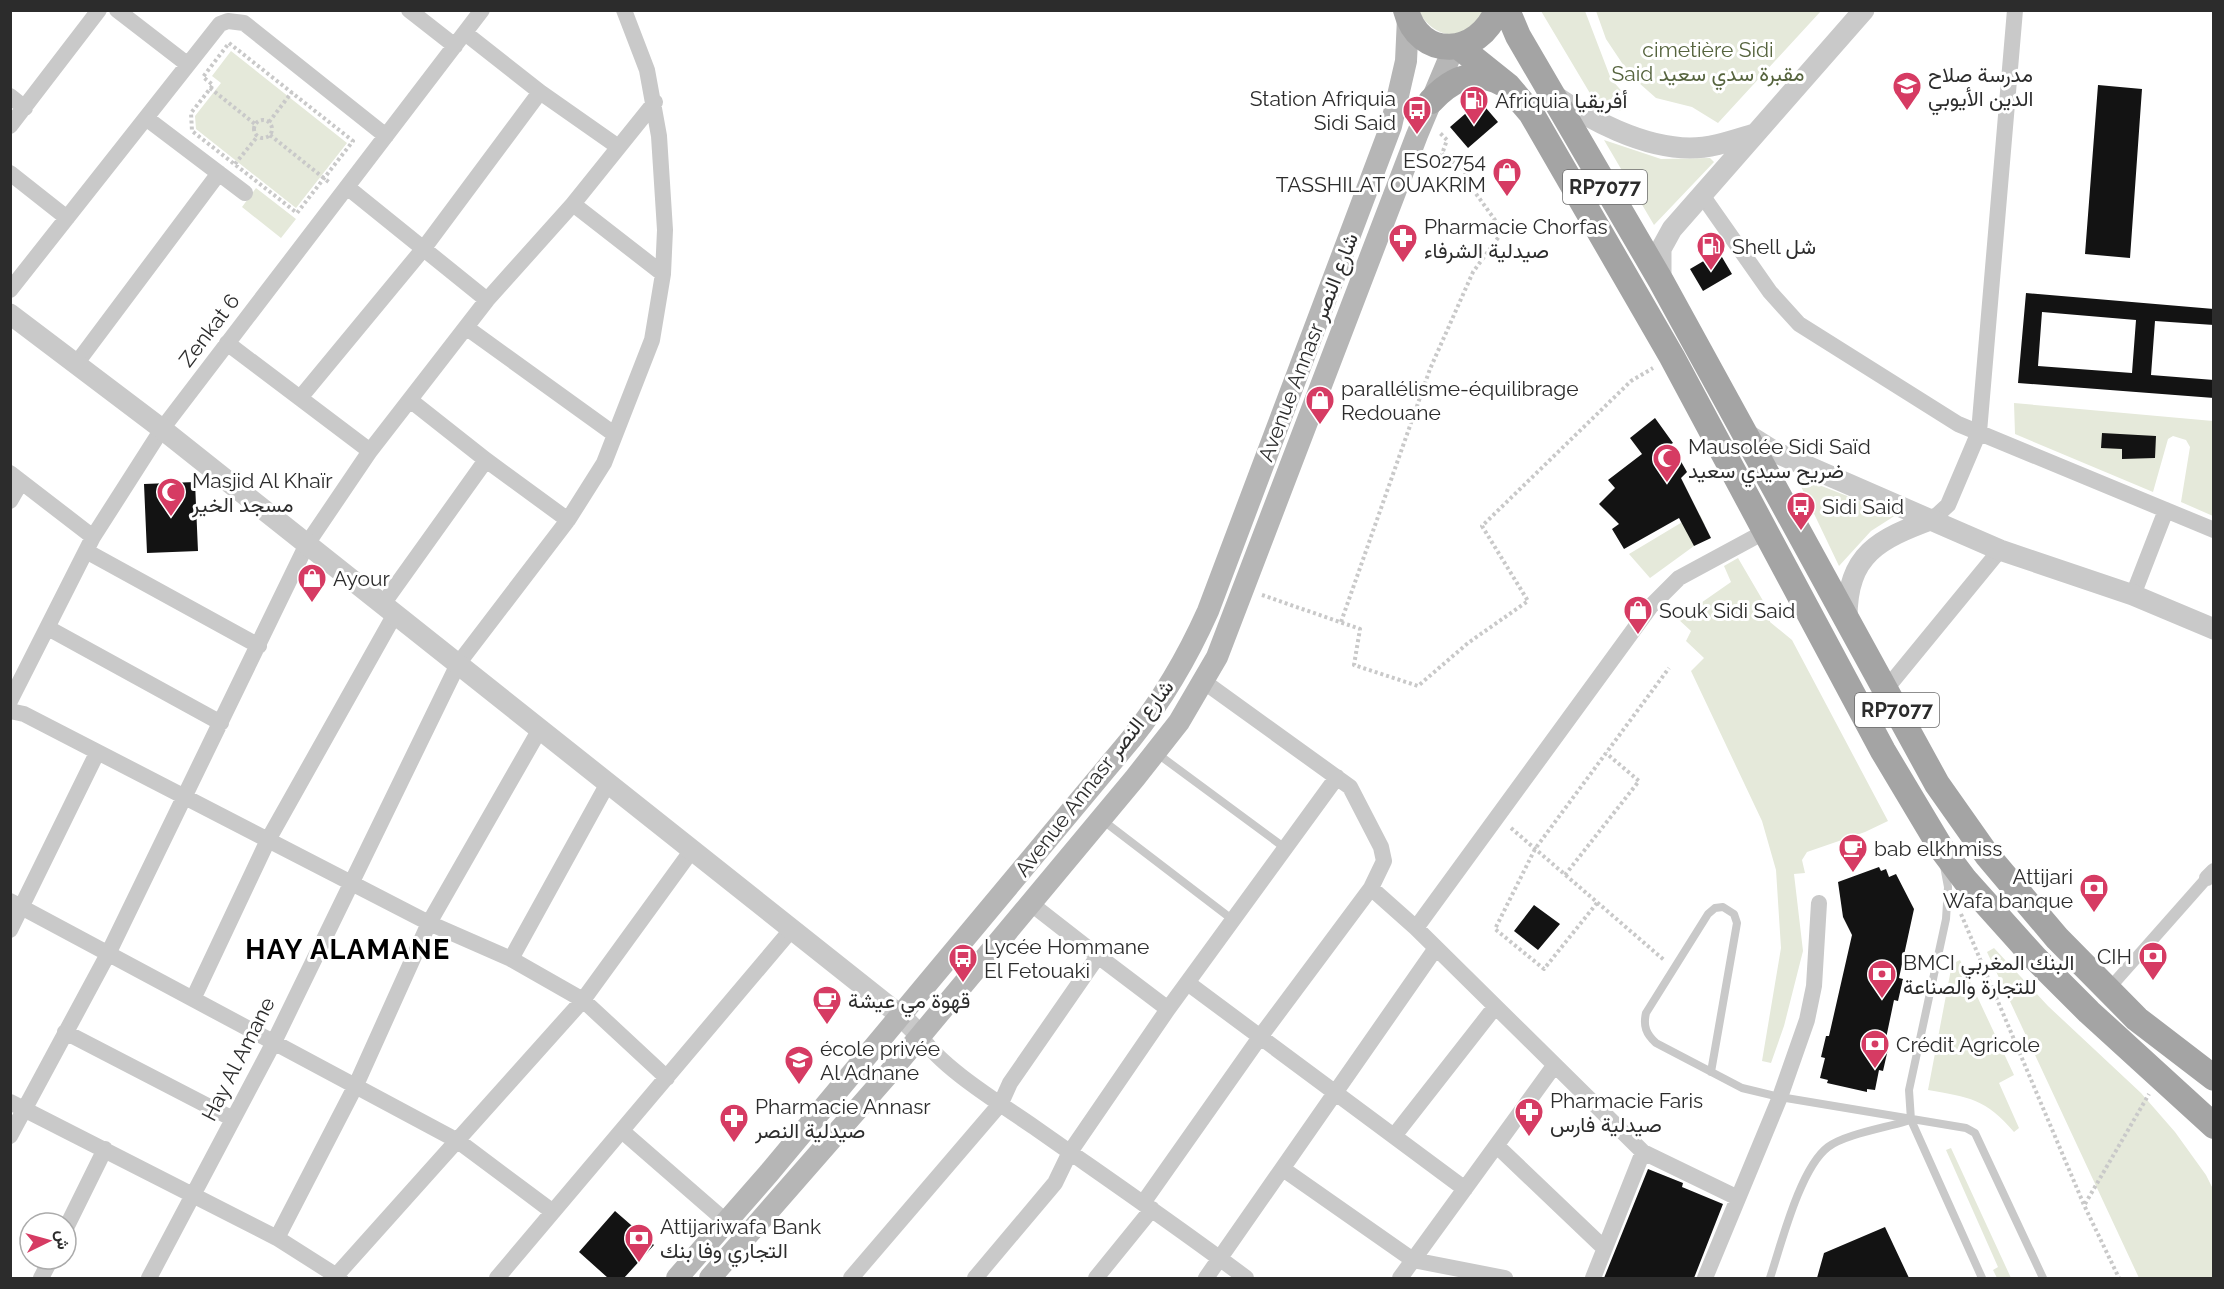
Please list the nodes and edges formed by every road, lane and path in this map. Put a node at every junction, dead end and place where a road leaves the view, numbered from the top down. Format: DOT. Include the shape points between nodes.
graph roads {
  1 [pos="99,10"];
  2 [pos="117,10"];
  3 [pos="409,10"];
  4 [pos="482,10"];
  5 [pos="624,10"];
  6 [pos="1497,10"];
  7 [pos="1507,10"];
  8 [pos="1864,10"];
  9 [pos="2015,10"];
  10 [pos="1407,14"];
  11 [pos="460,40"];
  12 [pos="1456,47"];
  13 [pos="187,64"];
  14 [pos="1508,86"];
  15 [pos="210,88"];
  16 [pos="291,92"];
  17 [pos="540,92"];
  18 [pos="1550,92"];
  19 [pos="10,96"];
  20 [pos="654,102"];
  21 [pos="25,108"];
  22 [pos="1427,109"];
  23 [pos="146,118"];
  24 [pos="269,122"];
  25 [pos="255,124"];
  26 [pos="10,126"];
  27 [pos="1754,134"];
  28 [pos="270,135"];
  29 [pos="386,136"];
  30 [pos="257,137"];
  31 [pos="617,146"];
  32 [pos="226,171"];
  33 [pos="10,173"];
  34 [pos="324,178"];
  35 [pos="345,190"];
  36 [pos="245,193"];
  37 [pos="1702,195"];
  38 [pos="573,204"];
  39 [pos="67,218"];
  40 [pos="424,248"];
  41 [pos="663,274"];
  42 [pos="1661,281"];
  43 [pos="10,290"];
  44 [pos="487,300"];
  45 [pos="10,314"];
  46 [pos="467,328"];
  47 [pos="227,343"];
  48 [pos="1672,357"];
  49 [pos="76,364"];
  50 [pos="300,398"];
  51 [pos="410,400"];
  52 [pos="162,429"];
  53 [pos="1979,432"];
  54 [pos="614,434"];
  55 [pos="1745,434"];
  56 [pos="369,451"];
  57 [pos="486,460"];
  58 [pos="16,478"];
  59 [pos="10,501"];
  60 [pos="2166,510"];
  61 [pos="1933,519"];
  62 [pos="568,520"];
  63 [pos="2214,530"];
  64 [pos="1766,531"];
  65 [pos="90,544"];
  66 [pos="307,544"];
  67 [pos="2000,550"];
  68 [pos="1243,589"];
  69 [pos="2133,595"];
  70 [pos="389,609"];
  71 [pos="1847,618"];
  72 [pos="1341,622"];
  73 [pos="48,628"];
  74 [pos="2214,629"];
  75 [pos="259,646"];
  76 [pos="458,664"];
  77 [pos="1669,668"];
  78 [pos="1203,681"];
  79 [pos="1886,689"];
  80 [pos="10,701"];
  81 [pos="10,711"];
  82 [pos="221,723"];
  83 [pos="540,729"];
  84 [pos="1155,752"];
  85 [pos="97,753"];
  86 [pos="1606,753"];
  87 [pos="1336,777"];
  88 [pos="608,783"];
  89 [pos="184,797"];
  90 [pos="1497,815"];
  91 [pos="1101,819"];
  92 [pos="268,840"];
  93 [pos="1285,848"];
  94 [pos="1941,848"];
  95 [pos="1535,849"];
  96 [pos="692,850"];
  97 [pos="2210,874"];
  98 [pos="1565,875"];
  99 [pos="351,884"];
  100 [pos="1948,887"];
  101 [pos="1371,888"];
  102 [pos="1030,903"];
  103 [pos="1597,903"];
  104 [pos="1819,903"];
  105 [pos="16,904"];
  106 [pos="1233,920"];
  107 [pos="429,923"];
  108 [pos="1416,928"];
  109 [pos="792,929"];
  110 [pos="10,930"];
  111 [pos="1436,948"];
  112 [pos="108,954"];
  113 [pos="1098,957"];
  114 [pos="511,959"];
  115 [pos="1673,969"];
  116 [pos="1189,984"];
  117 [pos="2107,991"];
  118 [pos="193,999"];
  119 [pos="583,1000"];
  120 [pos="1495,1007"];
  121 [pos="1168,1009"];
  122 [pos="901,1016"];
  123 [pos="65,1032"];
  124 [pos="920,1035"];
  125 [pos="1260,1036"];
  126 [pos="274,1041"];
  127 [pos="1554,1066"];
  128 [pos="1712,1072"];
  129 [pos="667,1078"];
  130 [pos="2214,1078"];
  131 [pos="356,1086"];
  132 [pos="1335,1092"];
  133 [pos="2150,1093"];
  134 [pos="1780,1097"];
  135 [pos="2184,1100"];
  136 [pos="1001,1103"];
  137 [pos="17,1106"];
  138 [pos="233,1119"];
  139 [pos="1911,1120"];
  140 [pos="2214,1126"];
  141 [pos="808,1128"];
  142 [pos="622,1131"];
  143 [pos="10,1136"];
  144 [pos="1394,1136"];
  145 [pos="458,1141"];
  146 [pos="826,1146"];
  147 [pos="1497,1146"];
  148 [pos="2214,1148"];
  149 [pos="105,1149"];
  150 [pos="1070,1152"];
  151 [pos="1643,1152"];
  152 [pos="1283,1168"];
  153 [pos="1465,1189"];
  154 [pos="194,1197"];
  155 [pos="1737,1198"];
  156 [pos="2085,1205"];
  157 [pos="1148,1206"];
  158 [pos="74,1211"];
  159 [pos="553,1212"];
  160 [pos="728,1222"];
  161 [pos="277,1238"];
  162 [pos="745,1238"];
  163 [pos="1604,1248"];
  164 [pos="1221,1260"];
  165 [pos="1413,1260"];
  166 [pos="337,1277"];
  167 [pos="149,1278"];
  168 [pos="497,1278"];
  169 [pos="677,1278"];
  170 [pos="710,1278"];
  171 [pos="851,1278"];
  172 [pos="975,1278"];
  173 [pos="1096,1278"];
  174 [pos="1206,1278"];
  175 [pos="1246,1278"];
  176 [pos="1400,1278"];
  177 [pos="1505,1278"];
  178 [pos="1593,1278"];
  179 [pos="1705,1278"];
  180 [pos="1770,1278"];
  181 [pos="1982,1278"];
  182 [pos="2043,1278"];
  183 [pos="2119,1278"];
  1 -- 21 [label="street"];
  2 -- 13 [label="street"];
  3 -- 11 [label="street"];
  4 -- 11 [label="street, Zenkat 6"];
  5 -- 20 [label="street, Hay Al Amane"];
  6 -- 12 [label="main road" via="1484,34"];
  7 -- 18 [label="main road, RP7077"];
  8 -- 27 [label="street"];
  9 -- 53 [label="street"];
  10 -- 12 [label="main road, RP7077" via="1415,31 1426,40"];
  10 -- 122 [label="main road, Avenue Annasr شارع النصر" via="1406,61 1391,126 1189,653 1159,703 1131,739"];
  11 -- 17 [label="street"];
  11 -- 29 [label="street, Zenkat 6"];
  12 -- 14 [label="main road, RP7077"];
  12 -- 22 [label="main road, Avenue Annasr شارع النصر"];
  13 -- 23 [label="street"];
  13 -- 29 [label="street" via="220,24 244,23"];
  14 -- 22 [label="main road" via="1492,78 1475,76 1450,83"];
  14 -- 48 [label="main road, RP7077" via="1531,113"];
  15 -- 16 [label="path" via="213,85 203,77 229,43"];
  15 -- 25 [label="path"];
  15 -- 32 [label="path" via="191,113 192,131"];
  16 -- 24 [label="path"];
  16 -- 34 [label="path" via="353,141"];
  17 -- 31 [label="street"];
  17 -- 40 [label="street"];
  18 -- 27 [label="street" via="1614,128 1663,144 1691,148"];
  18 -- 42 [label="main road, RP7077"];
  19 -- 21 [label="street"];
  20 -- 31 [label="street"];
  20 -- 41 [label="street, Hay Al Amane" via="663,182"];
  21 -- 26 [label="street"];
  22 -- 68 [label="main road, Avenue Annasr شارع النصر"];
  22 -- 72 [label="path" via="1448,140 1442,153 1463,169 1503,231 1473,272 1430,369"];
  23 -- 32 [label="street"];
  23 -- 39 [label="street"];
  24 -- 25 [label="path"];
  24 -- 28 [label="path"];
  25 -- 30 [label="path" via="253,131"];
  27 -- 37 [label="street"];
  28 -- 30 [label="path"];
  28 -- 34 [label="path"];
  29 -- 35 [label="street, Zenkat 6"];
  30 -- 32 [label="path"];
  31 -- 38 [label="street"];
  32 -- 34 [label="path" via="297,213"];
  32 -- 36 [label="street"];
  32 -- 49 [label="street"];
  33 -- 39 [label="street"];
  34 -- 35 [label="path"];
  35 -- 40 [label="street"];
  35 -- 47 [label="street, Zenkat 6"];
  37 -- 42 [label="street" via="1664,240"];
  37 -- 53 [label="street" via="1770,291 1799,324 1958,424"];
  38 -- 41 [label="street"];
  38 -- 44 [label="street"];
  39 -- 43 [label="street"];
  40 -- 44 [label="street"];
  40 -- 50 [label="street"];
  41 -- 54 [label="street, Hay Al Amane" via="651,340"];
  42 -- 55 [label="main road, RP7077"];
  44 -- 46 [label="street"];
  45 -- 49 [label="street"];
  46 -- 51 [label="street"];
  46 -- 54 [label="street"];
  47 -- 50 [label="street"];
  47 -- 52 [label="street, Zenkat 6"];
  48 -- 64 [label="main road, RP7077"];
  48 -- 72 [label="path" via="1631,381 1482,526 1528,601 1418,686 1354,665 1360,629"];
  49 -- 52 [label="street"];
  50 -- 56 [label="street"];
  51 -- 56 [label="street"];
  51 -- 57 [label="street"];
  52 -- 65 [label="street, Zenkat 6"];
  52 -- 66 [label="street"];
  53 -- 60 [label="street"];
  53 -- 61 [label="street" via="1948,505"];
  54 -- 62 [label="street, Hay Al Amane" via="604,463"];
  55 -- 61 [label="street" via="1777,453"];
  55 -- 71 [label="main road, RP7077"];
  56 -- 66 [label="street"];
  57 -- 62 [label="street"];
  57 -- 70 [label="street"];
  58 -- 59 [label="street"];
  58 -- 65 [label="street"];
  60 -- 63 [label="street"];
  60 -- 69 [label="street"];
  61 -- 67 [label="street"];
  61 -- 71 [label="street" via="1880,542 1865,557 1847,592"];
  62 -- 76 [label="street, Hay Al Amane"];
  64 -- 90 [label="street" via="1679,578 1651,606"];
  64 -- 94 [label="main road, RP7077" via="1884,751"];
  65 -- 73 [label="street, Zenkat 6"];
  65 -- 75 [label="street"];
  66 -- 70 [label="street"];
  66 -- 75 [label="street"];
  67 -- 69 [label="street"];
  67 -- 79 [label="street"];
  68 -- 72 [label="path"];
  68 -- 78 [label="main road, Avenue Annasr شارع النصر" via="1217,657"];
  69 -- 74 [label="street"];
  70 -- 76 [label="street"];
  70 -- 92 [label="street"];
  71 -- 79 [label="main road, RP7077"];
  73 -- 80 [label="street, Zenkat 6"];
  73 -- 82 [label="street"];
  75 -- 82 [label="street"];
  76 -- 83 [label="street"];
  76 -- 99 [label="street, Hay Al Amane"];
  77 -- 86 [label="path"];
  78 -- 84 [label="main road, Avenue Annasr شارع النصر" via="1179,722"];
  78 -- 87 [label="street"];
  79 -- 117 [label="main road, RP7077" via="1937,784 1987,855"];
  81 -- 85 [label="street" via="24,714"];
  82 -- 89 [label="street"];
  83 -- 88 [label="street"];
  83 -- 107 [label="street"];
  84 -- 91 [label="main road, Avenue Annasr شارع النصر"];
  84 -- 93 [label="lane"];
  85 -- 89 [label="street"];
  85 -- 105 [label="street"];
  86 -- 95 [label="path"];
  86 -- 98 [label="path" via="1639,781"];
  87 -- 93 [label="street"];
  87 -- 101 [label="street" via="1357,796 1380,846 1384,861"];
  88 -- 96 [label="street"];
  88 -- 114 [label="street"];
  89 -- 92 [label="street"];
  89 -- 112 [label="street"];
  90 -- 95 [label="path"];
  90 -- 108 [label="street"];
  91 -- 102 [label="main road, Avenue Annasr شارع النصر"];
  91 -- 106 [label="lane"];
  92 -- 99 [label="street"];
  92 -- 118 [label="street"];
  93 -- 106 [label="street"];
  94 -- 100 [label="lane"];
  94 -- 135 [label="main road, RP7077" via="2035,958"];
  95 -- 98 [label="path"];
  95 -- 103 [label="path" via="1495,929 1544,969"];
  96 -- 109 [label="street"];
  96 -- 119 [label="street"];
  97 -- 117 [label="street"];
  98 -- 103 [label="path"];
  99 -- 107 [label="street"];
  99 -- 126 [label="street, Hay Al Amane"];
  100 -- 139 [label="lane" via="1946,919 1910,1090"];
  100 -- 156 [label="path"];
  101 -- 108 [label="street"];
  101 -- 125 [label="street"];
  102 -- 113 [label="street"];
  102 -- 124 [label="main road, Avenue Annasr شارع النصر"];
  103 -- 115 [label="path"];
  104 -- 134 [label="street" via="1814,986 1807,1020"];
  105 -- 110 [label="street"];
  105 -- 112 [label="street"];
  106 -- 116 [label="street"];
  107 -- 114 [label="street"];
  107 -- 131 [label="street"];
  108 -- 111 [label="street"];
  109 -- 122 [label="street"];
  109 -- 129 [label="street"];
  111 -- 120 [label="street"];
  111 -- 132 [label="street"];
  112 -- 118 [label="street"];
  112 -- 123 [label="street"];
  113 -- 121 [label="street"];
  113 -- 136 [label="street" via="1010,1083"];
  114 -- 119 [label="street"];
  115 -- 128 [label="lane" via="1646,1013 1645,1030 1656,1043"];
  115 -- 128 [label="lane" via="1711,911 1719,907 1731,911 1737,923"];
  116 -- 121 [label="street"];
  116 -- 125 [label="street"];
  117 -- 130 [label="main road, RP7077"];
  118 -- 126 [label="street"];
  119 -- 129 [label="street"];
  119 -- 145 [label="street"];
  120 -- 127 [label="street"];
  120 -- 144 [label="street"];
  121 -- 150 [label="street"];
  122 -- 124 [label="street"];
  122 -- 141 [label="main road, Avenue Annasr شارع النصر"];
  123 -- 137 [label="street"];
  123 -- 138 [label="street"];
  124 -- 136 [label="street" via="929,1049"];
  124 -- 146 [label="main road, Avenue Annasr شارع النصر"];
  125 -- 132 [label="street"];
  125 -- 157 [label="street"];
  126 -- 131 [label="street"];
  126 -- 138 [label="street, Hay Al Amane"];
  127 -- 147 [label="street"];
  127 -- 151 [label="street"];
  128 -- 134 [label="lane" via="1742,1088"];
  129 -- 142 [label="street"];
  131 -- 145 [label="street"];
  131 -- 161 [label="street"];
  132 -- 144 [label="street"];
  132 -- 152 [label="street"];
  133 -- 156 [label="path"];
  134 -- 139 [label="lane"];
  134 -- 155 [label="street"];
  135 -- 140 [label="main road, RP7077"];
  135 -- 148 [label="main road"];
  136 -- 150 [label="street"];
  136 -- 171 [label="street"];
  137 -- 143 [label="street"];
  137 -- 149 [label="street"];
  138 -- 154 [label="street, Hay Al Amane"];
  139 -- 180 [label="lane" via="1837,1142 1819,1156 1798,1192"];
  139 -- 181 [label="lane"];
  139 -- 182 [label="lane" via="1966,1128 1975,1133"];
  141 -- 146 [label="street"];
  141 -- 160 [label="main road, Avenue Annasr شارع النصر"];
  142 -- 159 [label="street"];
  142 -- 160 [label="street"];
  144 -- 153 [label="street"];
  145 -- 159 [label="street"];
  145 -- 166 [label="street"];
  146 -- 162 [label="main road, Avenue Annasr شارع النصر"];
  147 -- 153 [label="street"];
  147 -- 163 [label="street"];
  149 -- 154 [label="street"];
  149 -- 158 [label="street"];
  150 -- 157 [label="street"];
  150 -- 172 [label="street" via="1055,1183"];
  151 -- 155 [label="street"];
  151 -- 163 [label="street"];
  152 -- 164 [label="street"];
  152 -- 165 [label="street"];
  153 -- 165 [label="street"];
  154 -- 161 [label="street"];
  154 -- 167 [label="street, Hay Al Amane"];
  155 -- 179 [label="street"];
  156 -- 183 [label="path"];
  157 -- 164 [label="street"];
  157 -- 173 [label="street"];
  159 -- 168 [label="street"];
  160 -- 162 [label="street"];
  160 -- 169 [label="main road, Avenue Annasr شارع النصر"];
  161 -- 166 [label="street"];
  162 -- 170 [label="main road, Avenue Annasr شارع النصر"];
  163 -- 178 [label="street"];
  164 -- 174 [label="street"];
  164 -- 175 [label="street"];
  165 -- 176 [label="street"];
  165 -- 177 [label="street"];
}
